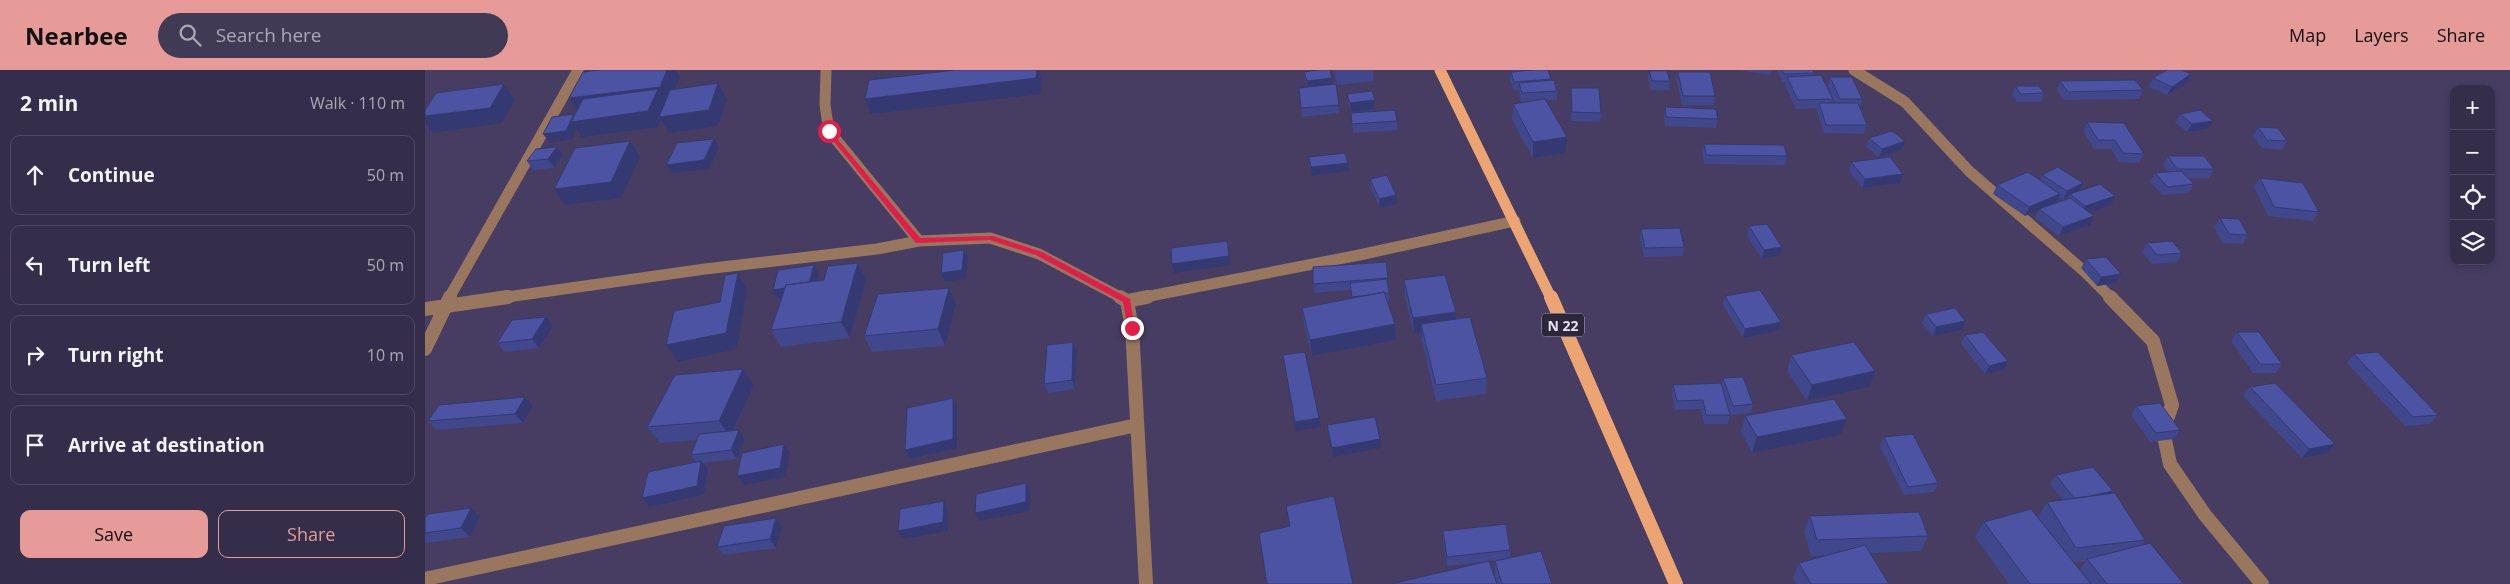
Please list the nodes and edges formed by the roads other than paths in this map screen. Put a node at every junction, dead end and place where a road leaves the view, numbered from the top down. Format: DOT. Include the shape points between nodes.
graph roads {
  1 [pos="578,70"];
  2 [pos="826,70"];
  3 [pos="1440,70"];
  4 [pos="1854,70"];
  5 [pos="1515,221"];
  6 [pos="919,241"];
  7 [pos="1127,301"];
  8 [pos="443,306"];
  9 [pos="425,309"];
  10 [pos="425,349"];
  11 [pos="1137,425"];
  12 [pos="425,579"];
  13 [pos="1146,584"];
  14 [pos="1676,584"];
  15 [pos="2262,584"];
  1 -- 8 [label="street"];
  2 -- 6 [label="street" via="825,105 829,131"];
  3 -- 5 [label="main road, N 22"];
  4 -- 15 [label="street" via="1905,102 1969,171 2085,272 2153,341 2171,405 2163,431 2170,464 2205,515"];
  5 -- 7 [label="street"];
  5 -- 14 [label="main road, N 22"];
  6 -- 7 [label="street" via="990,238 1039,254"];
  6 -- 8 [label="street"];
  7 -- 11 [label="street" via="1132,328"];
  8 -- 9 [label="street"];
  8 -- 10 [label="street"];
  11 -- 12 [label="street"];
  11 -- 13 [label="street"];
}
